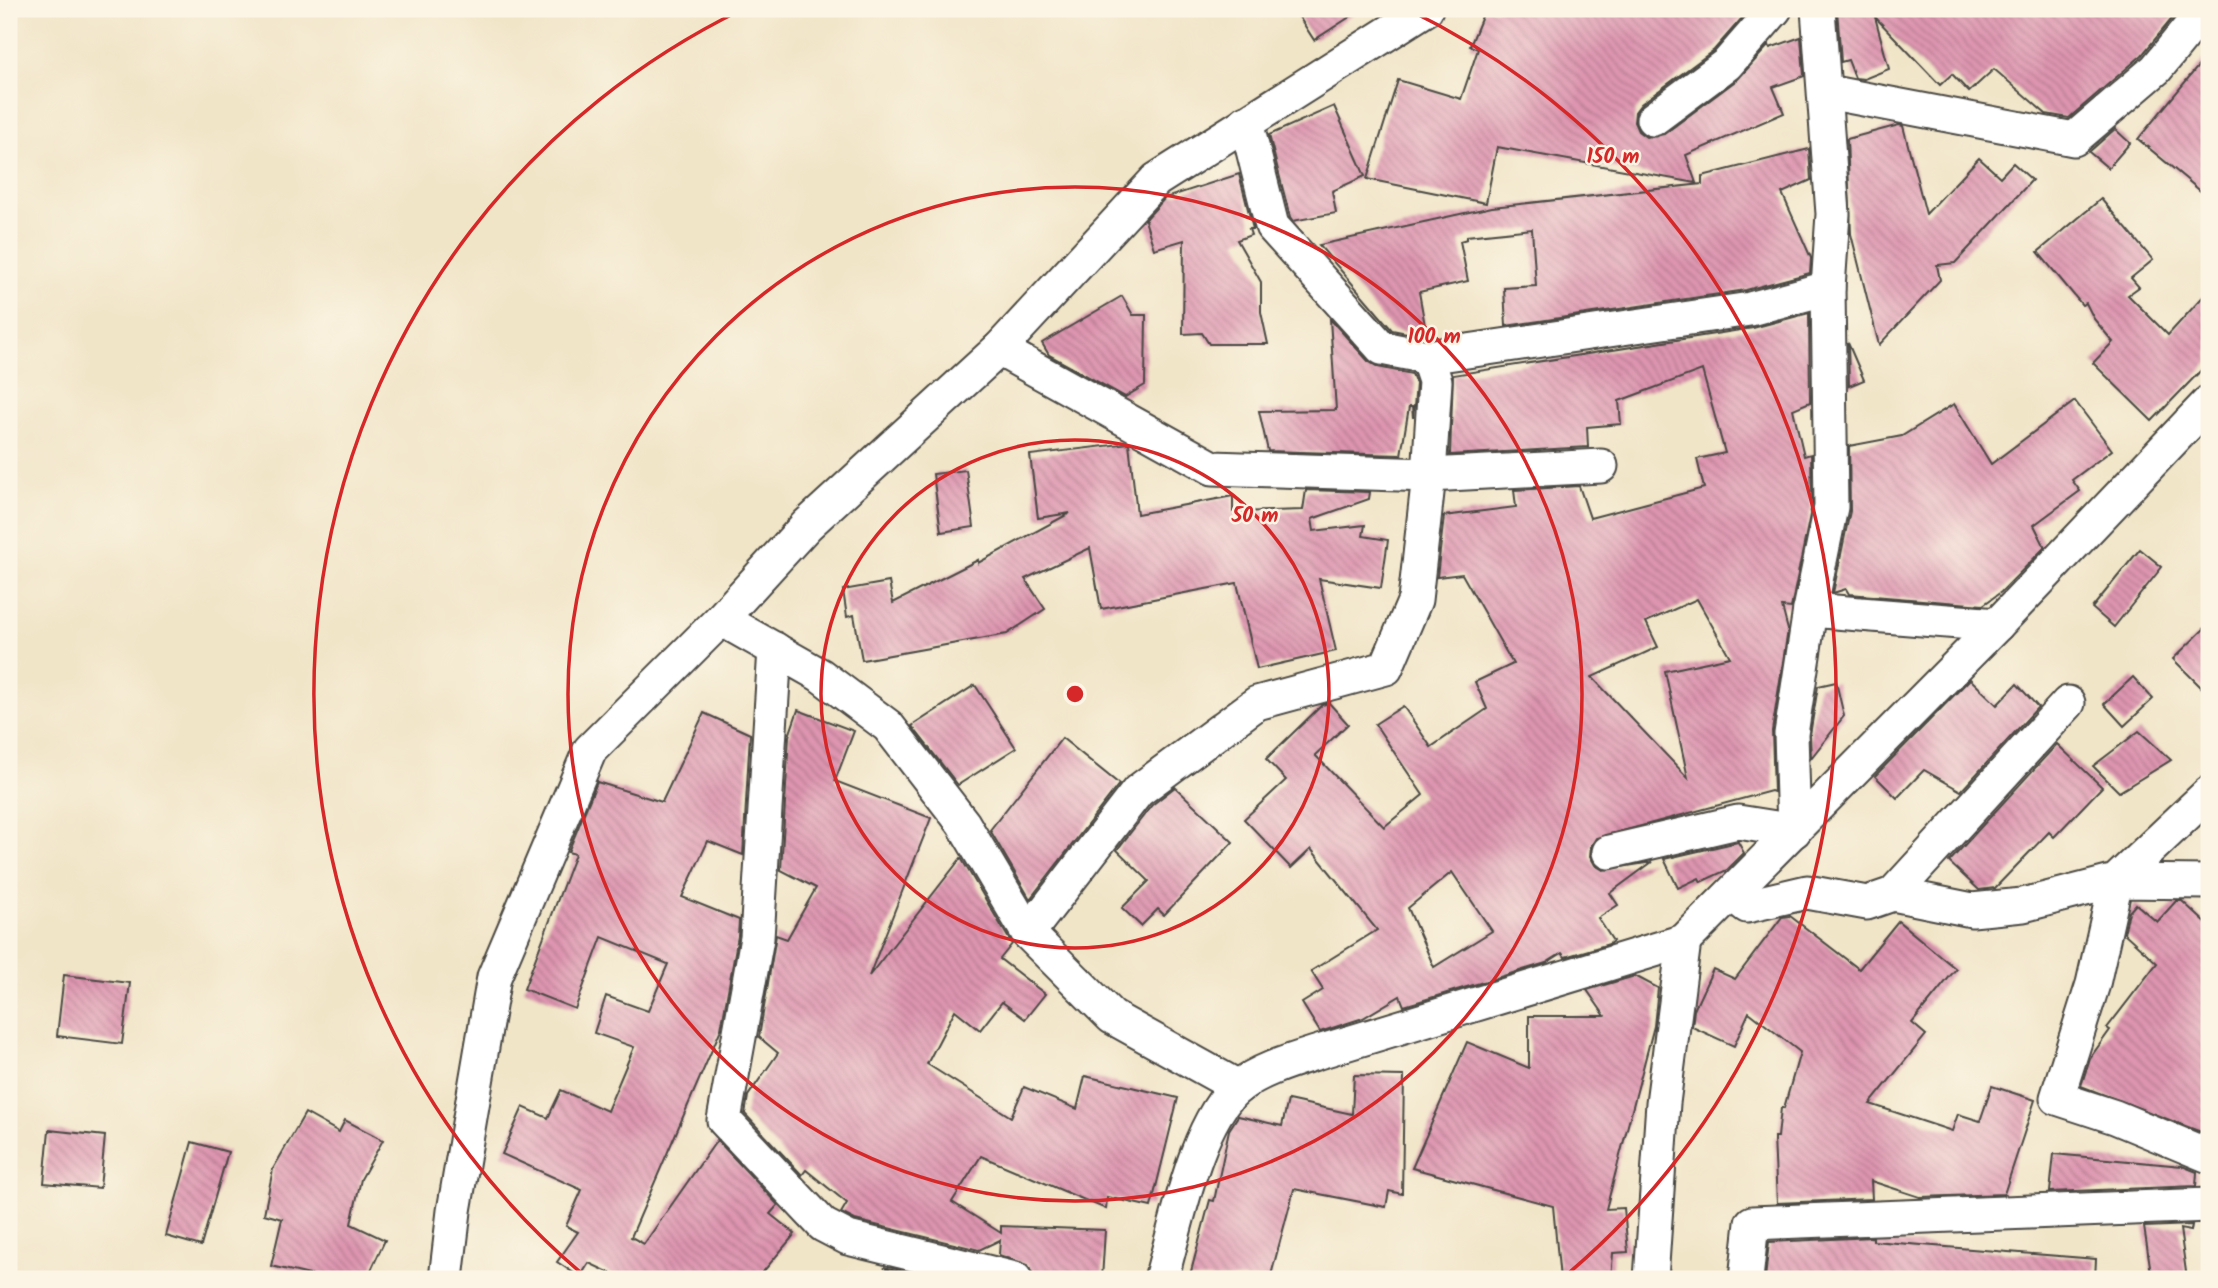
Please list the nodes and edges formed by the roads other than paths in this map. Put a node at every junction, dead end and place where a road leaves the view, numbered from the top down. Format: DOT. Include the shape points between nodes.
graph roads {
  1 [pos="1426,9"];
  2 [pos="1775,9"];
  3 [pos="1818,9"];
  4 [pos="2205,9"];
  5 [pos="1827,92"];
  6 [pos="1653,119"];
  7 [pos="1246,122"];
  8 [pos="1828,288"];
  9 [pos="999,349"];
  10 [pos="1427,357"];
  11 [pos="2209,402"];
  12 [pos="1601,466"];
  13 [pos="1429,475"];
  14 [pos="1810,610"];
  15 [pos="721,619"];
  16 [pos="1997,625"];
  17 [pos="775,649"];
  18 [pos="2068,703"];
  19 [pos="2209,793"];
  20 [pos="1794,831"];
  21 [pos="1609,852"];
  22 [pos="2116,881"];
  23 [pos="2209,882"];
  24 [pos="1732,894"];
  25 [pos="1893,894"];
  26 [pos="1028,933"];
  27 [pos="1684,942"];
  28 [pos="1238,1087"];
  29 [pos="2209,1156"];
  30 [pos="2209,1205"];
  31 [pos="446,1279"];
  32 [pos="1015,1279"];
  33 [pos="1161,1279"];
  34 [pos="1651,1279"];
  35 [pos="1746,1279"];
  1 -- 7 [label="street"];
  2 -- 6 [label="street" via="1727,64"];
  3 -- 5 [label="street"];
  4 -- 5 [label="street" via="2156,69 2074,139"];
  5 -- 8 [label="street" via="1833,214"];
  7 -- 9 [label="street" via="1156,180"];
  7 -- 10 [label="street" via="1272,226 1382,348"];
  8 -- 10 [label="street" via="1750,309"];
  8 -- 14 [label="street" via="1831,507"];
  9 -- 13 [label="street" via="1213,468"];
  9 -- 15 [label="street" via="807,526"];
  10 -- 13 [label="street" via="1435,381"];
  11 -- 16 [label="street"];
  12 -- 13 [label="street"];
  13 -- 26 [label="street" via="1415,600 1386,668 1257,704 1138,791"];
  14 -- 16 [label="street"];
  14 -- 20 [label="street" via="1791,733"];
  15 -- 17 [label="street"];
  15 -- 31 [label="street" via="590,750 494,976"];
  16 -- 20 [label="street"];
  17 -- 26 [label="street" via="820,675 888,726 963,823"];
  17 -- 32 [label="street" via="757,938 724,1120 823,1225 848,1238"];
  18 -- 25 [label="street"];
  19 -- 22 [label="street"];
  20 -- 21 [label="street" via="1738,822"];
  20 -- 24 [label="street"];
  22 -- 23 [label="street"];
  22 -- 25 [label="street" via="2022,905 1972,910"];
  22 -- 29 [label="street" via="2093,984 2057,1098"];
  24 -- 25 [label="street" via="1747,905 1807,892 1867,903"];
  24 -- 27 [label="street"];
  26 -- 28 [label="street" via="1112,1017"];
  27 -- 28 [label="street" via="1322,1051"];
  27 -- 34 [label="street" via="1663,1103"];
  28 -- 33 [label="street" via="1215,1113 1200,1146"];
  30 -- 35 [label="street" via="1752,1223"];
}
